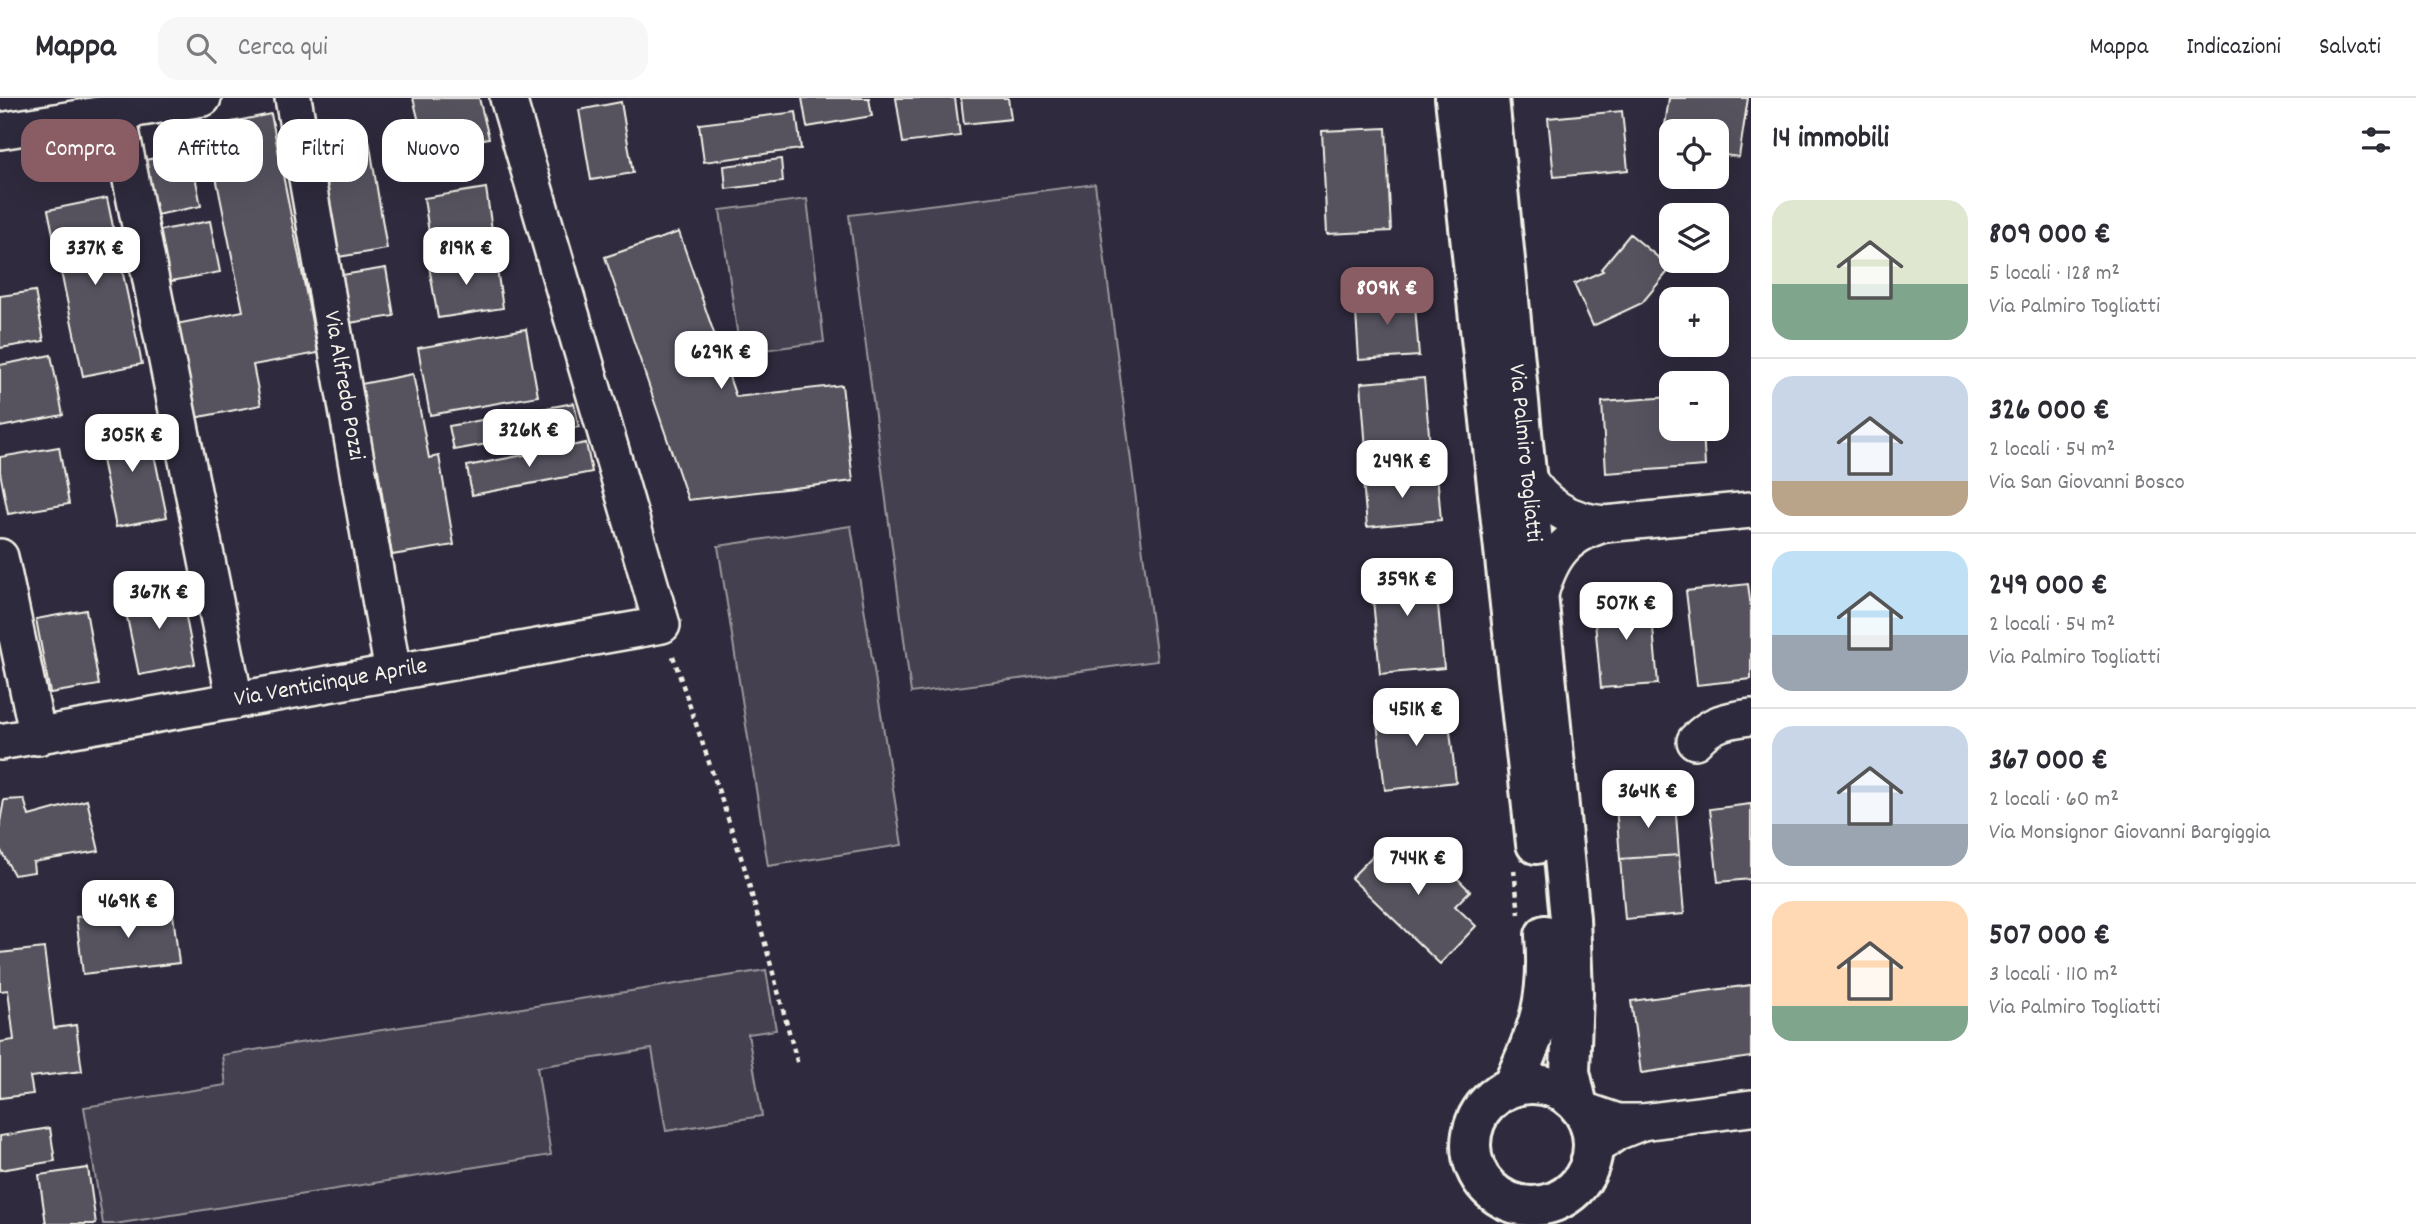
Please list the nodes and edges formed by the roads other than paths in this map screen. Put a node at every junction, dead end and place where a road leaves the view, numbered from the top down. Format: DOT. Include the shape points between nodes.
graph roads {
  1 [pos="203,98"];
  2 [pos="293,98"];
  3 [pos="508,98"];
  4 [pos="1455,98"];
  5 [pos="1489,98"];
  6 [pos="117,110"];
  7 [pos="0,131"];
  8 [pos="1526,475"];
  9 [pos="1751,510"];
  10 [pos="1605,524"];
  11 [pos="0,557"];
  12 [pos="1538,601"];
  13 [pos="393,673"];
  14 [pos="235,701"];
  15 [pos="1751,717"];
  16 [pos="38,737"];
  17 [pos="1695,741"];
  18 [pos="0,742"];
  19 [pos="1512,1086"];
  20 [pos="1580,1106"];
  21 [pos="1751,1108"];
  22 [pos="1642,1122"];
  23 [pos="1594,1148"];
  24 [pos="1485,1185"];
  25 [pos="1559,1211"];
  26 [pos="1489,1224"];
  1 -- 6 [label="street"];
  2 -- 13 [label="street, Via Alfredo Pozzi"];
  3 -- 13 [label="street, Via Venticinque Aprile" via="662,625"];
  4 -- 19 [label="street, Via Palmiro Togliatti" via="1547,954 1541,1016"];
  5 -- 8 [label="street, Via Palmiro Togliatti"];
  6 -- 7 [label="street"];
  6 -- 14 [label="street"];
  8 -- 10 [label="street" via="1534,489 1558,510 1587,523"];
  8 -- 12 [label="street, Via Palmiro Togliatti"];
  9 -- 10 [label="street"];
  10 -- 12 [label="street" via="1586,529 1560,550"];
  11 -- 16 [label="street"];
  12 -- 20 [label="street, Via Palmiro Togliatti" via="1570,918 1570,1072"];
  13 -- 14 [label="street, Via Venticinque Aprile"];
  14 -- 16 [label="street, Via Venticinque Aprile"];
  15 -- 17 [label="street" via="1713,725"];
  16 -- 18 [label="street, Via Venticinque Aprile"];
  19 -- 20 [label="street" via="1547,1085 1563,1091"];
  19 -- 24 [label="street" via="1494,1095 1472,1128 1474,1167"];
  20 -- 22 [label="street" via="1618,1122"];
  20 -- 23 [label="street" via="1592,1128"];
  21 -- 22 [label="street"];
  22 -- 23 [label="street"];
  23 -- 25 [label="street" via="1590,1168"];
  24 -- 25 [label="street" via="1513,1204 1548,1204"];
  24 -- 26 [label="street"];
}
